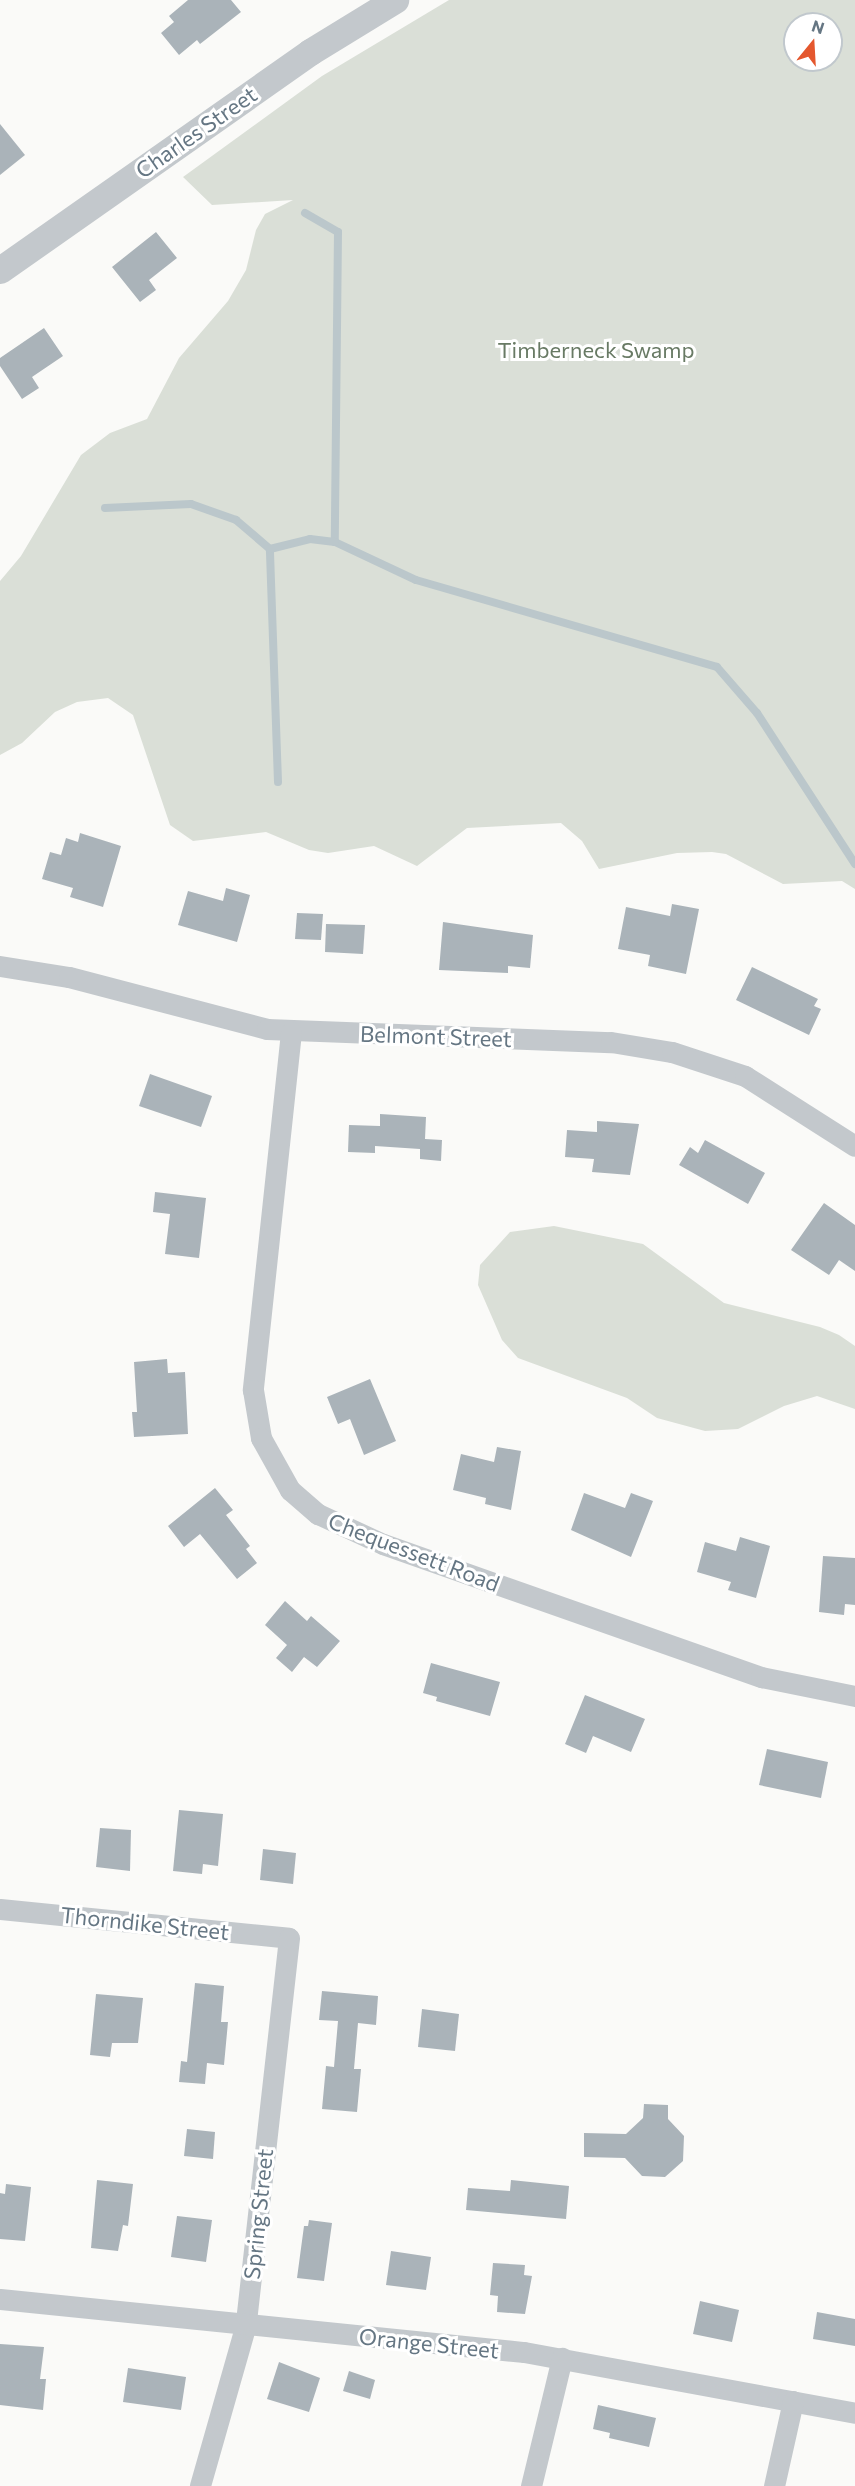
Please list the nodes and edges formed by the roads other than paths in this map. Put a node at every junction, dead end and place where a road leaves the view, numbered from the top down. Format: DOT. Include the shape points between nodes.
graph roads {
  1 [pos="395,0"];
  2 [pos="0,270"];
  3 [pos="0,966"];
  4 [pos="291,1032"];
  5 [pos="855,1146"];
  6 [pos="855,1696"];
  7 [pos="0,1909"];
  8 [pos="289,1938"];
  9 [pos="0,2299"];
  10 [pos="246,2324"];
  11 [pos="562,2358"];
  12 [pos="793,2401"];
  13 [pos="855,2413"];
  14 [pos="200,2486"];
  15 [pos="531,2486"];
  16 [pos="774,2486"];
  1 -- 2 [label="street, Charles Street" via="301,59"];
  3 -- 4 [label="street, Belmont Street" via="69,976 214,1018"];
  4 -- 5 [label="street, Belmont Street" via="611,1042 672,1052 745,1076"];
  4 -- 6 [label="street, Chequessett Road" via="254,1390 263,1444 290,1490 318,1514 383,1544 753,1675"];
  7 -- 8 [label="street, Thorndike Street"];
  8 -- 10 [label="street, Spring Street"];
  9 -- 10 [label="street, Orange Street"];
  10 -- 11 [label="street, Orange Street"];
  10 -- 14 [label="street, Spring Street"];
  11 -- 12 [label="street, Orange Street"];
  11 -- 15 [label="street"];
  12 -- 13 [label="street, Orange Street"];
  12 -- 16 [label="street"];
}
